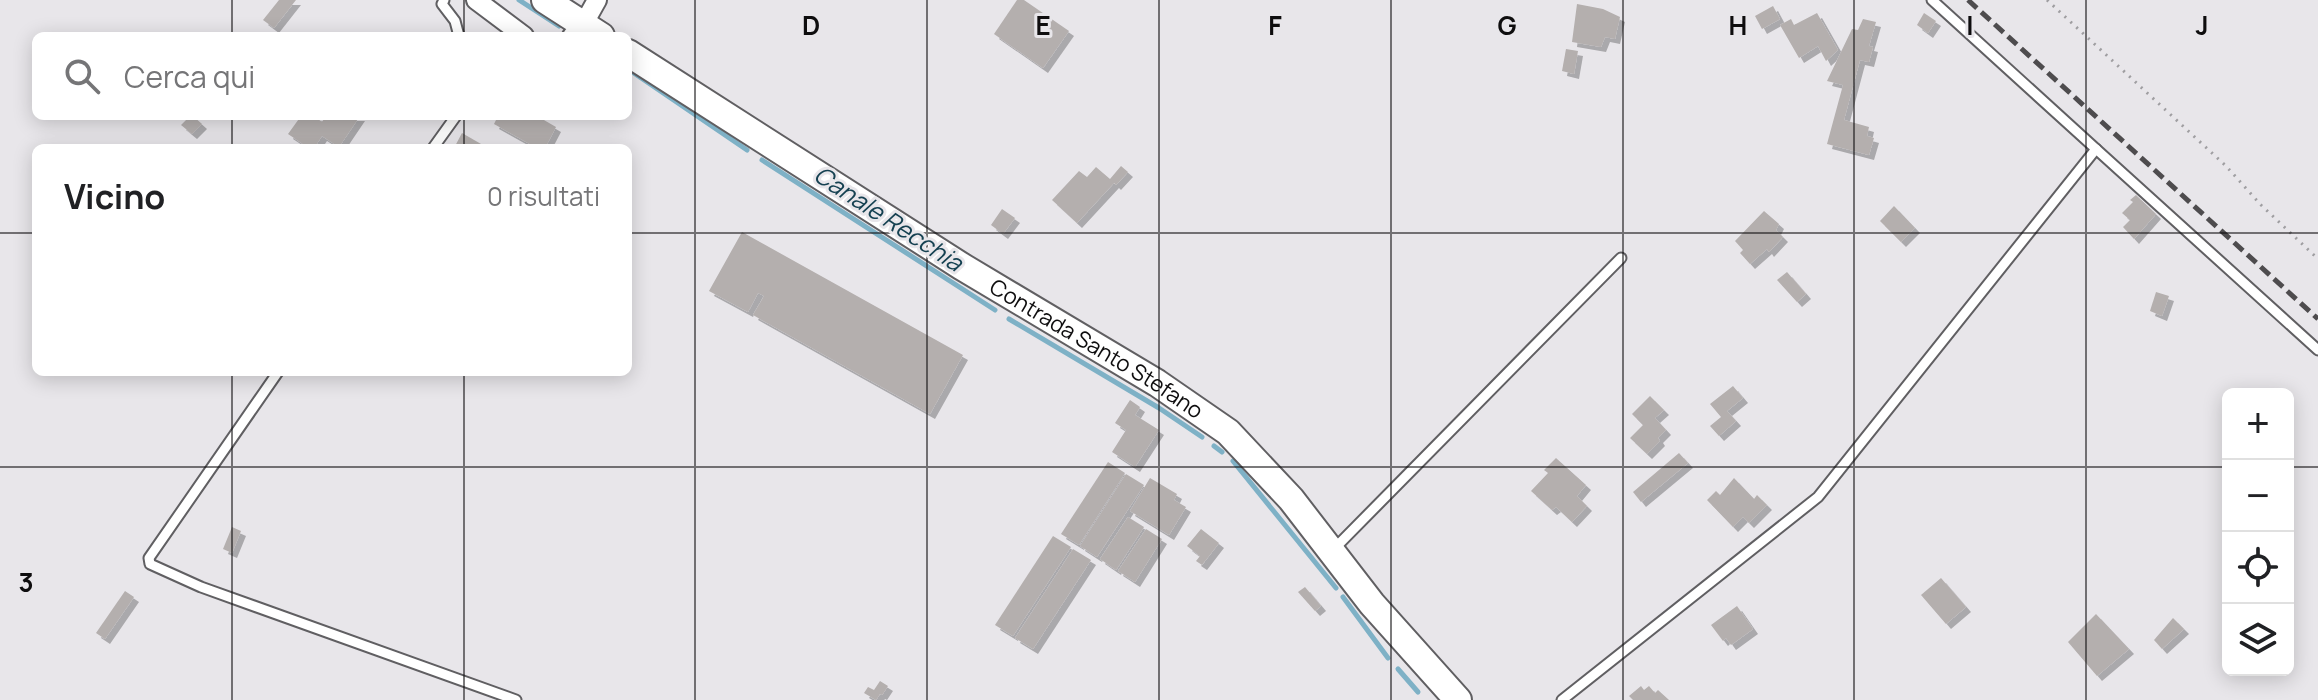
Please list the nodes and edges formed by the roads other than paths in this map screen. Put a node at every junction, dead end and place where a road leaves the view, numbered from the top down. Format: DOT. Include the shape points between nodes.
graph roads {
  1 [pos="444,0"];
  2 [pos="476,0"];
  3 [pos="545,0"];
  4 [pos="597,0"];
  5 [pos="1932,0"];
  6 [pos="458,32"];
  7 [pos="519,32"];
  8 [pos="585,32"];
  9 [pos="632,56"];
  10 [pos="453,120"];
  11 [pos="436,144"];
  12 [pos="2096,149"];
  13 [pos="1621,258"];
  14 [pos="2318,350"];
  15 [pos="275,376"];
  16 [pos="1332,551"];
  17 [pos="516,700"];
  18 [pos="1458,700"];
  19 [pos="1562,700"];
  1 -- 6 [label="lane"];
  2 -- 7 [label="street"];
  3 -- 8 [label="street"];
  4 -- 8 [label="street"];
  5 -- 12 [label="lane"];
  9 -- 16 [label="street, Contrada Santo Stefano" via="1228,432"];
  10 -- 11 [label="lane"];
  12 -- 14 [label="lane"];
  12 -- 19 [label="lane" via="1818,497"];
  13 -- 16 [label="lane"];
  15 -- 17 [label="lane" via="149,558 150,564"];
  16 -- 18 [label="street, Contrada Santo Stefano"];
}
